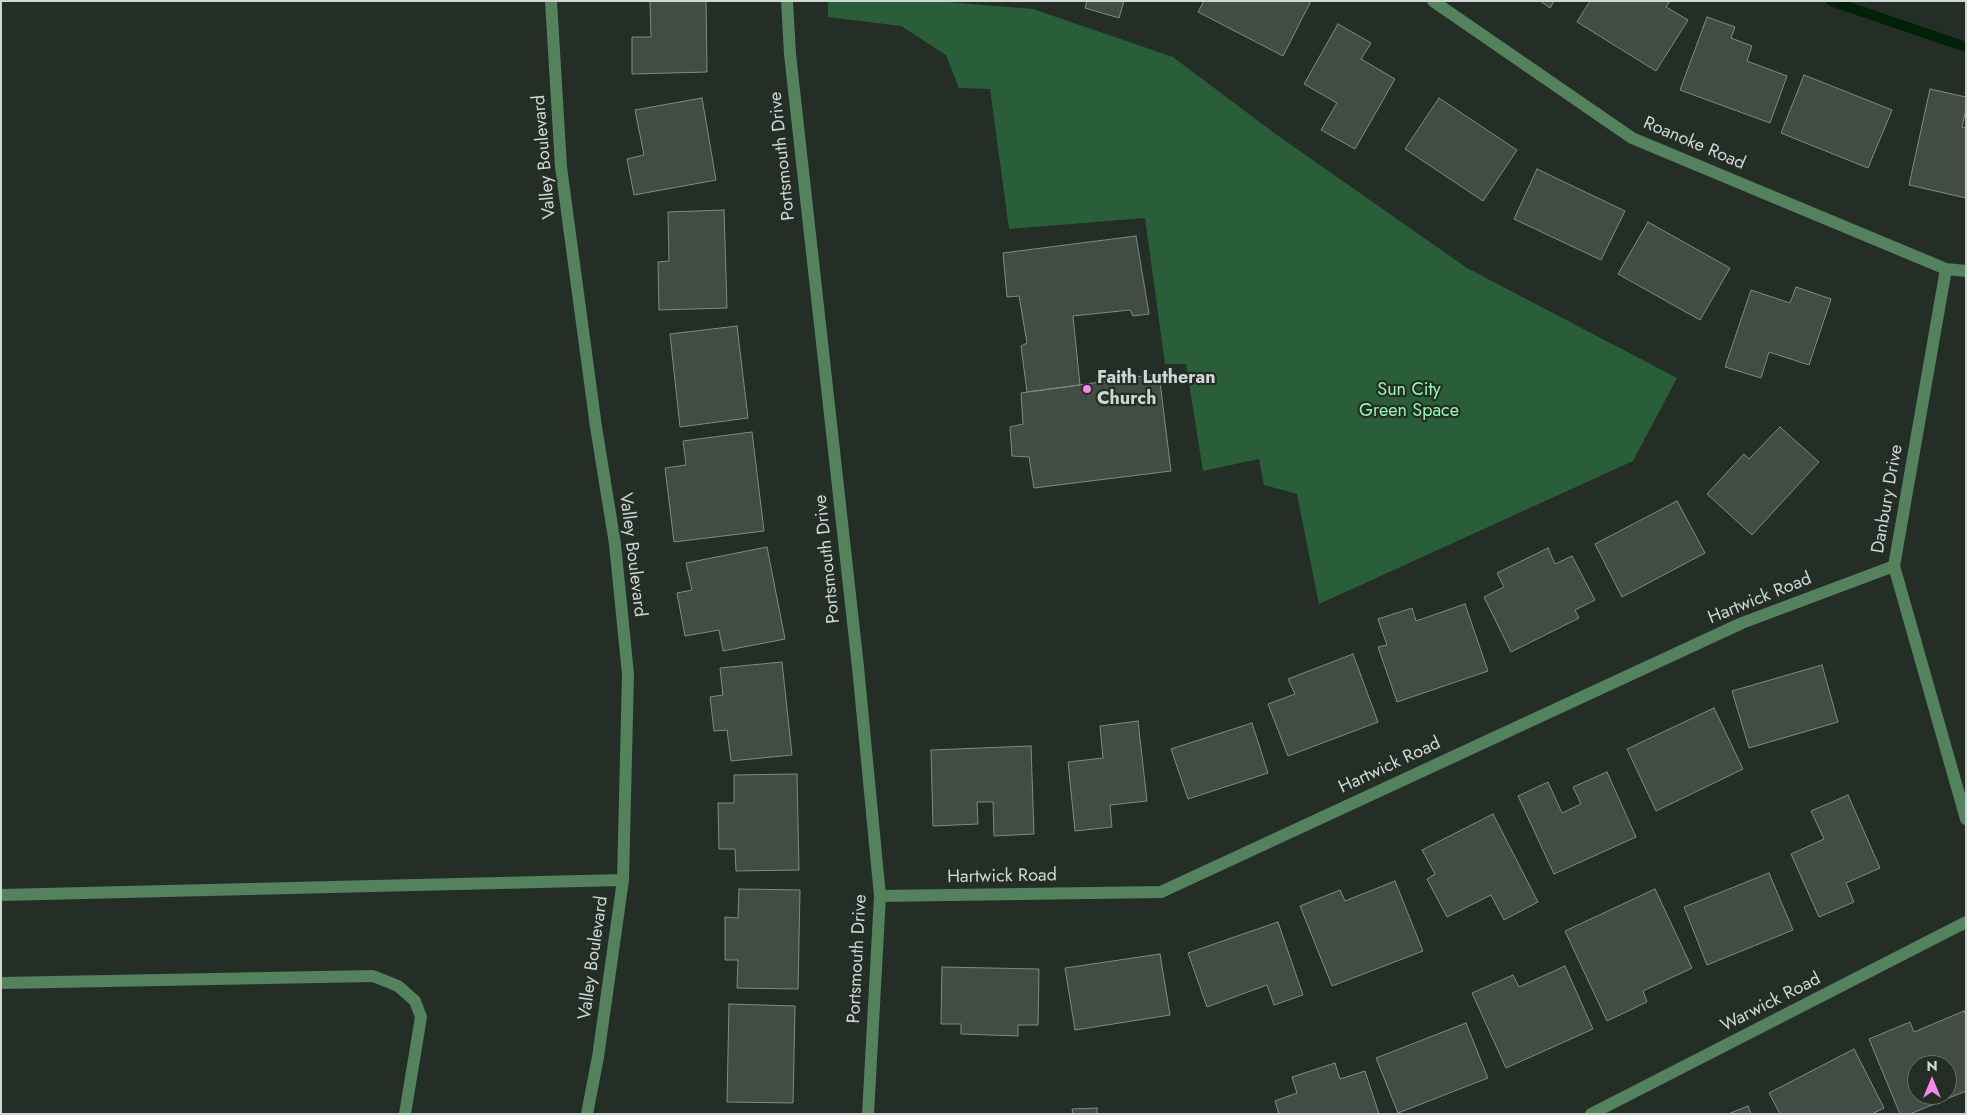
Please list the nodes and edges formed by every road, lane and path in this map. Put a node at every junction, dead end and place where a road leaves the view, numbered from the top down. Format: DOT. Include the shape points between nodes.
graph roads {
  1 [pos="551,1"];
  2 [pos="787,1"];
  3 [pos="1433,1"];
  4 [pos="1946,269"];
  5 [pos="1966,271"];
  6 [pos="1894,566"];
  7 [pos="1966,819"];
  8 [pos="623,880"];
  9 [pos="1,895"];
  10 [pos="880,896"];
  11 [pos="1966,922"];
  12 [pos="1,983"];
  13 [pos="405,1114"];
  14 [pos="587,1114"];
  15 [pos="868,1114"];
  16 [pos="1591,1114"];
  1 -- 8 [label="street, Valley Boulevard" via="561,167 615,544 628,674"];
  2 -- 10 [label="street, Portsmouth Drive"];
  3 -- 4 [label="street, Roanoke Road" via="1632,138"];
  4 -- 5 [label="street, Roanoke Road"];
  4 -- 6 [label="street, Danbury Drive"];
  6 -- 7 [label="street, Danbury Drive"];
  6 -- 10 [label="street, Hartwick Road" via="1742,623 1160,892"];
  8 -- 9 [label="street"];
  8 -- 14 [label="street, Valley Boulevard"];
  10 -- 15 [label="street, Portsmouth Drive"];
  11 -- 16 [label="street, Warwick Road"];
  12 -- 13 [label="street" via="373,976 398,986 415,1001 421,1017"];
}
